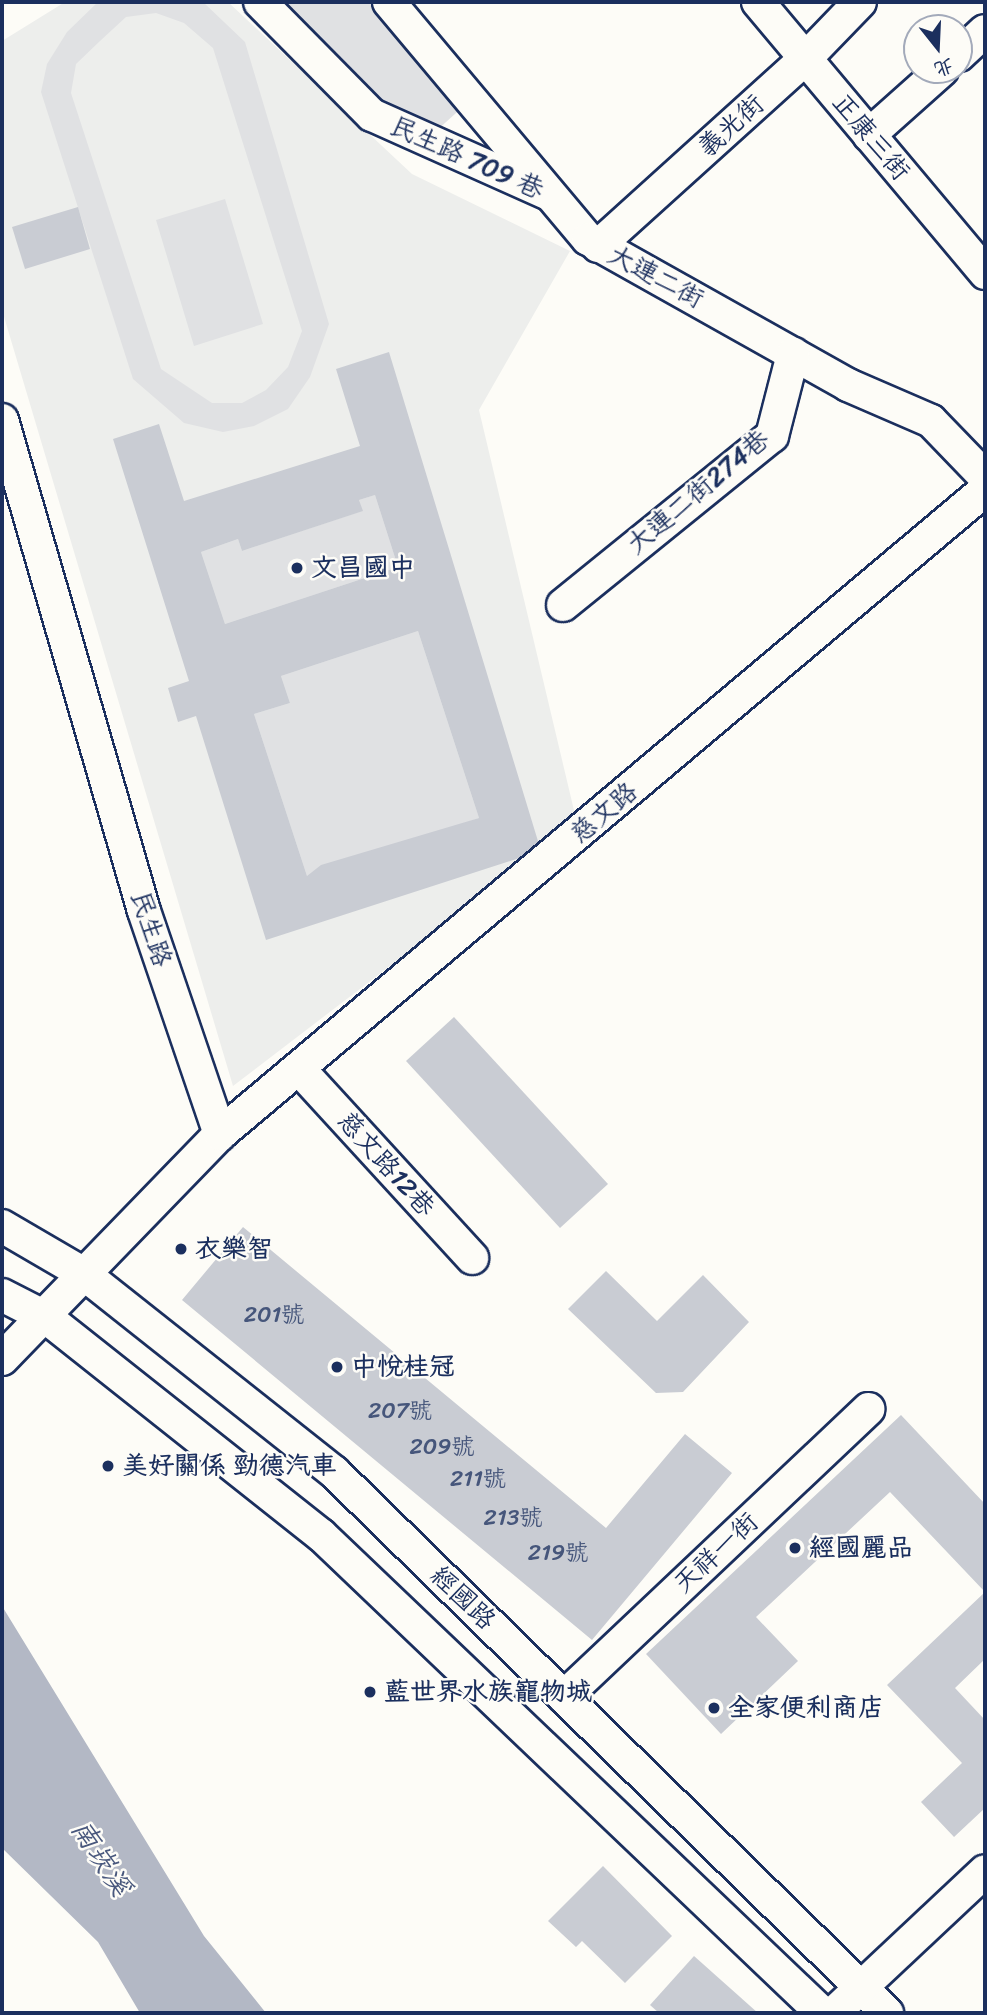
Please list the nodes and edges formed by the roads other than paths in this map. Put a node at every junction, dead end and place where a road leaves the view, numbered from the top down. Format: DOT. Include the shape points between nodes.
graph roads {
  1 [pos="260,2"];
  2 [pos="389,2"];
  3 [pos="758,2"];
  4 [pos="860,2"];
  5 [pos="805,59"];
  6 [pos="926,84"];
  7 [pos="869,135"];
  8 [pos="554,196"];
  9 [pos="598,246"];
  10 [pos="985,273"];
  11 [pos="793,354"];
  12 [pos="2,420"];
  13 [pos="985,477"];
  14 [pos="985,490"];
  15 [pos="563,605"];
  16 [pos="300,1070"];
  17 [pos="220,1134"];
  18 [pos="2,1226"];
  19 [pos="472,1258"];
  20 [pos="84,1274"];
  21 [pos="2,1295"];
  22 [pos="47,1318"];
  23 [pos="2,1359"];
  24 [pos="869,1409"];
  25 [pos="564,1697"];
  26 [pos="985,1871"];
  27 [pos="840,2004"];
  28 [pos="887,2013"];
  1 -- 8 [label="street, 民生路 709 巷" via="372,116"];
  2 -- 8 [label="street, 大連二街"];
  3 -- 5 [label="street, 正康三街"];
  4 -- 5 [label="street, 義光街"];
  5 -- 7 [label="street, 正康三街"];
  5 -- 9 [label="street, 義光街"];
  6 -- 7 [label="street"];
  7 -- 10 [label="street, 正康三街"];
  8 -- 9 [label="street, 大連二街"];
  9 -- 11 [label="street, 大連二街"];
  11 -- 13 [label="street, 大連二街" via="931,421"];
  11 -- 15 [label="street, 大連二街274巷" via="772,436"];
  12 -- 17 [label="street, 民生路" via="144,911"];
  14 -- 16 [label="street, 慈文路"];
  16 -- 17 [label="street, 慈文路"];
  16 -- 19 [label="street, 慈文路12巷"];
  17 -- 20 [label="street"];
  18 -- 20 [label="street, 經國路"];
  20 -- 22 [label="street"];
  20 -- 25 [label="street, 經國路" via="334,1472"];
  21 -- 22 [label="street, 經國路"];
  22 -- 23 [label="street"];
  22 -- 27 [label="street, 經國路" via="321,1535"];
  24 -- 25 [label="street, 天祥一街"];
  25 -- 27 [label="street, 經國路"];
  26 -- 27 [label="street"];
  27 -- 28 [label="street, 經國路"];
}
